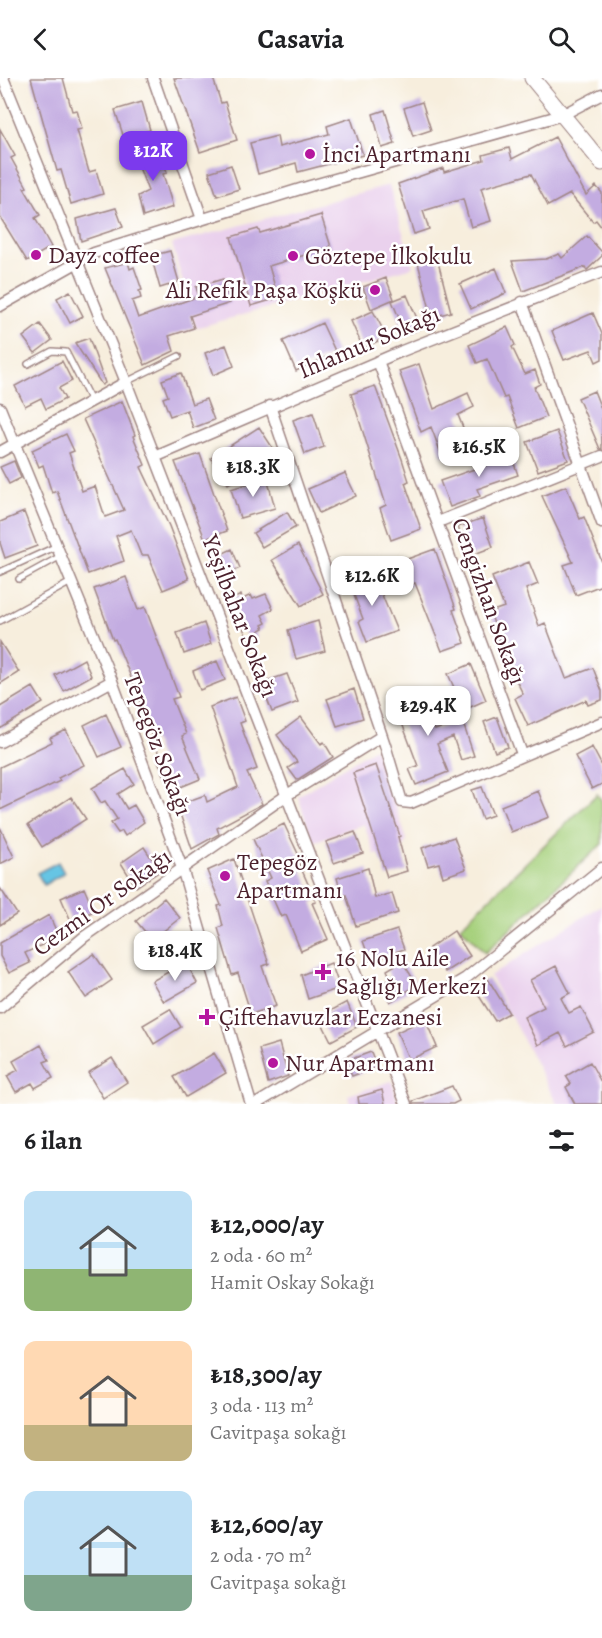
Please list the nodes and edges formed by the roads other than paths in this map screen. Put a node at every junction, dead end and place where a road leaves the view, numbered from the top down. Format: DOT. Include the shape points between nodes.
graph roads {
  1 [pos="3,78"];
  2 [pos="153,78"];
  3 [pos="532,78"];
  4 [pos="602,94"];
  5 [pos="562,115"];
  6 [pos="602,163"];
  7 [pos="202,219"];
  8 [pos="77,261"];
  9 [pos="602,272"];
  10 [pos="522,302"];
  11 [pos="0,306"];
  12 [pos="179,356"];
  13 [pos="378,361"];
  14 [pos="28,364"];
  15 [pos="126,382"];
  16 [pos="91,401"];
  17 [pos="270,406"];
  18 [pos="0,408"];
  19 [pos="15,443"];
  20 [pos="0,452"];
  21 [pos="602,456"];
  22 [pos="155,457"];
  23 [pos="582,463"];
  24 [pos="438,522"];
  25 [pos="602,523"];
  26 [pos="59,551"];
  27 [pos="0,572"];
  28 [pos="19,579"];
  29 [pos="71,582"];
  30 [pos="0,621"];
  31 [pos="112,681"];
  32 [pos="602,722"];
  33 [pos="382,736"];
  34 [pos="0,742"];
  35 [pos="522,754"];
  36 [pos="287,795"];
  37 [pos="182,868"];
  38 [pos="602,868"];
  39 [pos="0,1008"];
  40 [pos="378,1029"];
  41 [pos="250,1104"];
  42 [pos="256,1104"];
  43 [pos="406,1104"];
  1 -- 8 [label="street, Yeşilbahar Sokağı"];
  2 -- 7 [label="street"];
  3 -- 5 [label="main road"];
  4 -- 5 [label="street"];
  5 -- 6 [label="main road"];
  5 -- 7 [label="street"];
  7 -- 8 [label="street"];
  8 -- 11 [label="street"];
  8 -- 15 [label="street, Yeşilbahar Sokağı"];
  9 -- 10 [label="street, Ihlamur Sokağı"];
  10 -- 13 [label="street, Ihlamur Sokağı"];
  10 -- 23 [label="street"];
  12 -- 15 [label="lane"];
  13 -- 17 [label="street, Ihlamur Sokağı"];
  13 -- 24 [label="street, Cengizhan Sokağı"];
  14 -- 16 [label="lane" via="52,351 66,352"];
  15 -- 16 [label="street"];
  15 -- 22 [label="street, Yeşilbahar Sokağı"];
  16 -- 19 [label="street"];
  17 -- 22 [label="street, Ihlamur Sokağı"];
  17 -- 33 [label="street"];
  18 -- 19 [label="street, Tepegöz Sokağı"];
  19 -- 20 [label="street"];
  19 -- 26 [label="street, Tepegöz Sokağı"];
  21 -- 23 [label="street"];
  22 -- 36 [label="street, Yeşilbahar Sokağı"];
  23 -- 24 [label="street"];
  23 -- 25 [label="street"];
  24 -- 35 [label="street, Cengizhan Sokağı"];
  26 -- 27 [label="lane"];
  26 -- 28 [label="lane"];
  26 -- 29 [label="street, Tepegöz Sokağı"];
  29 -- 30 [label="lane"];
  29 -- 31 [label="street, Tepegöz Sokağı"];
  31 -- 34 [label="street"];
  31 -- 37 [label="street, Tepegöz Sokağı"];
  32 -- 35 [label="street"];
  33 -- 35 [label="street" via="400,799 405,804"];
  33 -- 36 [label="street, Cezmi Or Sokağı"];
  36 -- 37 [label="street, Cezmi Or Sokağı"];
  36 -- 40 [label="street, Yeşilbahar Sokağı"];
  37 -- 39 [label="street, Cezmi Or Sokağı" via="72,946"];
  37 -- 41 [label="street, Tepegöz Sokağı"];
  38 -- 40 [label="street" via="466,978"];
  40 -- 42 [label="street"];
  40 -- 43 [label="street, Yeşilbahar Sokağı"];
}
